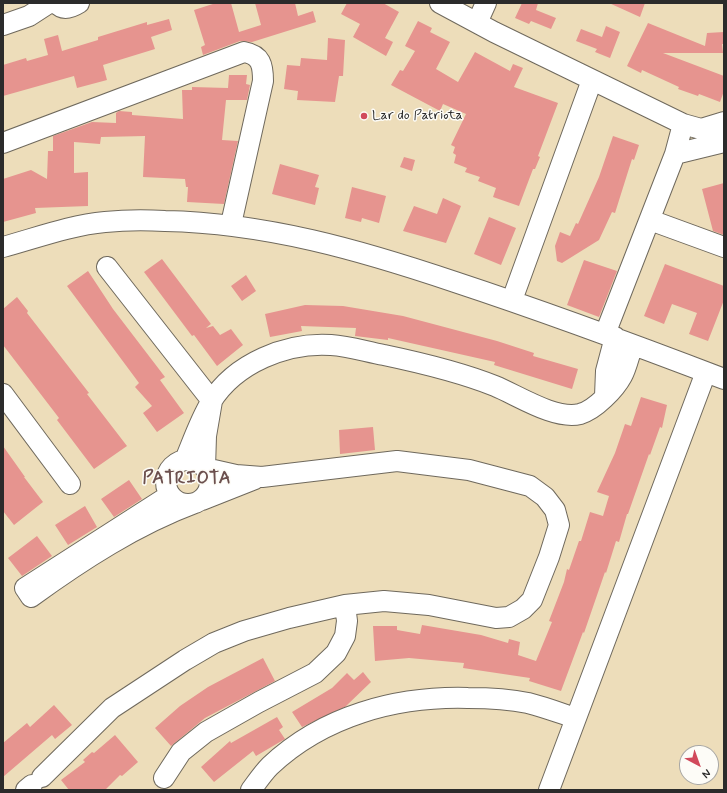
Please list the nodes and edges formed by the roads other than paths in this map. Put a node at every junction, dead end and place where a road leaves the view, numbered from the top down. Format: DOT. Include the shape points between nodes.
graph roads {
  1 [pos="49,3"];
  2 [pos="56,3"];
  3 [pos="79,3"];
  4 [pos="440,3"];
  5 [pos="486,3"];
  6 [pos="477,23"];
  7 [pos="3,25"];
  8 [pos="592,80"];
  9 [pos="724,122"];
  10 [pos="683,124"];
  11 [pos="724,142"];
  12 [pos="3,143"];
  13 [pos="675,154"];
  14 [pos="650,220"];
  15 [pos="231,224"];
  16 [pos="3,247"];
  17 [pos="724,247"];
  18 [pos="107,267"];
  19 [pos="512,300"];
  20 [pos="618,339"];
  21 [pos="715,375"];
  22 [pos="3,394"];
  23 [pos="212,401"];
  24 [pos="185,460"];
  25 [pos="205,468"];
  26 [pos="262,477"];
  27 [pos="70,484"];
  28 [pos="170,495"];
  29 [pos="199,502"];
  30 [pos="344,605"];
  31 [pos="575,718"];
  32 [pos="164,778"];
  33 [pos="33,784"];
  34 [pos="251,790"];
  35 [pos="549,790"];
  1 -- 7 [label="street" via="29,16"];
  2 -- 3 [label="street" via="65,8"];
  4 -- 6 [label="street"];
  5 -- 6 [label="street"];
  6 -- 8 [label="street"];
  8 -- 10 [label="street"];
  8 -- 19 [label="street"];
  9 -- 10 [label="street" via="700,129"];
  10 -- 13 [label="street"];
  11 -- 13 [label="street"];
  12 -- 15 [label="street" via="244,52 253,53 260,60 263,81"];
  13 -- 14 [label="street"];
  14 -- 17 [label="street"];
  14 -- 20 [label="street"];
  15 -- 16 [label="street" via="152,220 105,222"];
  15 -- 19 [label="street" via="332,244 377,256"];
  18 -- 23 [label="street"];
  19 -- 20 [label="street"];
  20 -- 21 [label="street"];
  20 -- 23 [label="street" via="622,376 601,402 579,414 560,413 539,407 494,386 425,364 333,344 305,344 254,362 233,377"];
  21 -- 31 [label="street"];
  22 -- 27 [label="street"];
  23 -- 24 [label="street"];
  23 -- 25 [label="street" via="206,436"];
  24 -- 25 [label="street" via="200,463"];
  24 -- 28 [label="street" via="178,462 168,474 166,481"];
  25 -- 26 [label="street" via="236,475"];
  25 -- 29 [label="street" via="211,481 207,495"];
  26 -- 29 [label="street" via="222,490"];
  26 -- 30 [label="street" via="397,461 469,470 530,486 545,497 555,510 558,525 532,600 509,617 484,616 407,602 384,601"];
  28 -- 29 [label="street" via="181,503"];
  28 -- 29 [label="street" via="28,593 121,538"];
  30 -- 32 [label="street" via="347,621 345,636 336,653 315,673 206,732 181,752"];
  30 -- 33 [label="street" via="244,631 196,653 112,708"];
  31 -- 34 [label="street" via="528,703 497,698 426,698 392,704 357,713 325,727 302,741 269,767"];
  31 -- 35 [label="street"];
}
